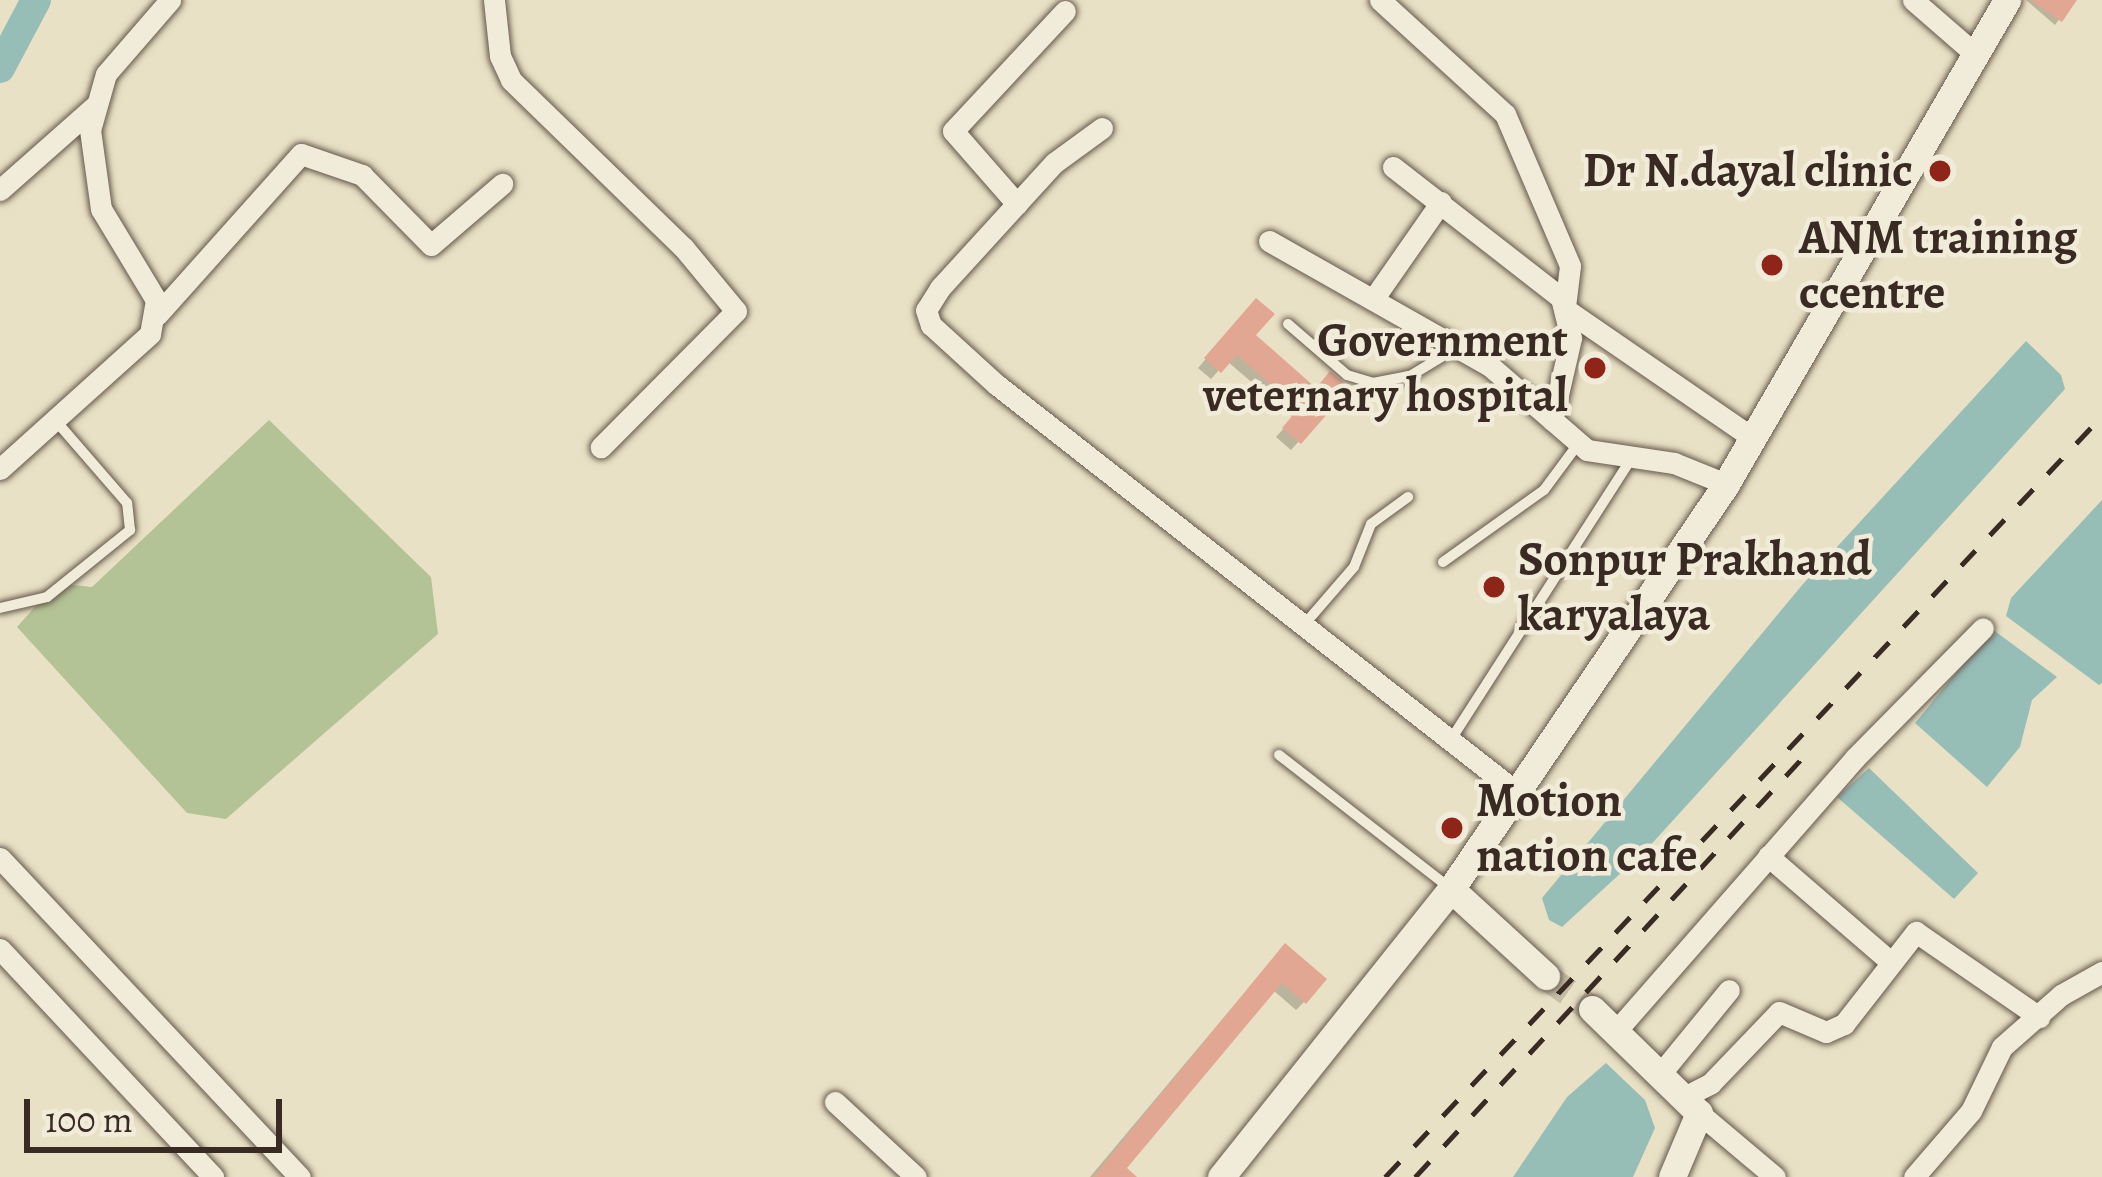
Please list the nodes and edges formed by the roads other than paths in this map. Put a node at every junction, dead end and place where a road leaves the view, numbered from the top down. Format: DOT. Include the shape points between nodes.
graph roads {
  1 [pos="170,0"];
  2 [pos="494,0"];
  3 [pos="1380,0"];
  4 [pos="1913,0"];
  5 [pos="2007,0"];
  6 [pos="1065,11"];
  7 [pos="1974,53"];
  8 [pos="95,106"];
  9 [pos="1102,128"];
  10 [pos="1393,167"];
  11 [pos="502,184"];
  12 [pos="0,190"];
  13 [pos="1441,202"];
  14 [pos="1017,204"];
  15 [pos="1269,241"];
  16 [pos="1374,298"];
  17 [pos="1566,308"];
  18 [pos="157,315"];
  19 [pos="1288,324"];
  20 [pos="1458,347"];
  21 [pos="1552,420"];
  22 [pos="56,421"];
  23 [pos="1753,438"];
  24 [pos="1578,443"];
  25 [pos="602,447"];
  26 [pos="1630,459"];
  27 [pos="0,469"];
  28 [pos="1726,484"];
  29 [pos="1408,497"];
  30 [pos="1443,562"];
  31 [pos="0,608"];
  32 [pos="1304,626"];
  33 [pos="1983,628"];
  34 [pos="1448,744"];
  35 [pos="1279,755"];
  36 [pos="1519,794"];
  37 [pos="1768,856"];
  38 [pos="0,858"];
  39 [pos="1450,889"];
  40 [pos="0,949"];
  41 [pos="1891,962"];
  42 [pos="2102,972"];
  43 [pos="1546,976"];
  44 [pos="1729,990"];
  45 [pos="1592,1009"];
  46 [pos="2039,1017"];
  47 [pos="1616,1031"];
  48 [pos="1661,1073"];
  49 [pos="835,1102"];
  50 [pos="1692,1104"];
  51 [pos="212,1177"];
  52 [pos="300,1177"];
  53 [pos="916,1177"];
  54 [pos="1221,1177"];
  55 [pos="1672,1177"];
  56 [pos="1775,1177"];
  57 [pos="1914,1177"];
  1 -- 8 [label="street" via="119,53"];
  2 -- 25 [label="street" via="511,80 683,247 736,310"];
  3 -- 17 [label="street" via="1505,114 1570,266"];
  4 -- 7 [label="street"];
  5 -- 7 [label="main road"];
  6 -- 14 [label="street" via="953,131"];
  7 -- 23 [label="main road"];
  8 -- 12 [label="street"];
  8 -- 18 [label="street" via="92,188 148,282"];
  9 -- 14 [label="street" via="1084,134"];
  10 -- 13 [label="street"];
  11 -- 18 [label="street" via="431,245 362,176 301,154"];
  13 -- 16 [label="street"];
  13 -- 17 [label="street"];
  14 -- 32 [label="street" via="929,303 931,325"];
  15 -- 16 [label="street"];
  16 -- 20 [label="street"];
  17 -- 21 [label="street" via="1567,366"];
  17 -- 23 [label="street"];
  18 -- 22 [label="street" via="138,350"];
  19 -- 20 [label="lane" via="1347,375 1373,383 1410,376"];
  20 -- 21 [label="street"];
  21 -- 24 [label="street"];
  22 -- 27 [label="street"];
  22 -- 31 [label="lane" via="127,503 130,530 47,597"];
  23 -- 28 [label="main road"];
  24 -- 26 [label="street"];
  24 -- 30 [label="lane" via="1544,490"];
  26 -- 28 [label="street" via="1674,463"];
  26 -- 34 [label="lane"];
  28 -- 36 [label="main road"];
  29 -- 32 [label="lane" via="1372,524 1354,567"];
  32 -- 34 [label="street"];
  33 -- 37 [label="street"];
  34 -- 36 [label="street"];
  35 -- 39 [label="lane"];
  36 -- 39 [label="main road"];
  37 -- 41 [label="street"];
  37 -- 47 [label="street"];
  38 -- 52 [label="street"];
  39 -- 43 [label="main road"];
  39 -- 54 [label="main road"];
  40 -- 51 [label="street"];
  41 -- 46 [label="street" via="1908,936 1924,933"];
  41 -- 50 [label="street" via="1844,1024 1826,1031 1779,1012"];
  42 -- 46 [label="street"];
  44 -- 48 [label="street"];
  45 -- 47 [label="main road"];
  46 -- 57 [label="street" via="1994,1057 1971,1111"];
  47 -- 48 [label="main road"];
  48 -- 50 [label="main road"];
  49 -- 53 [label="street"];
  50 -- 55 [label="main road"];
  50 -- 56 [label="street"];
}
